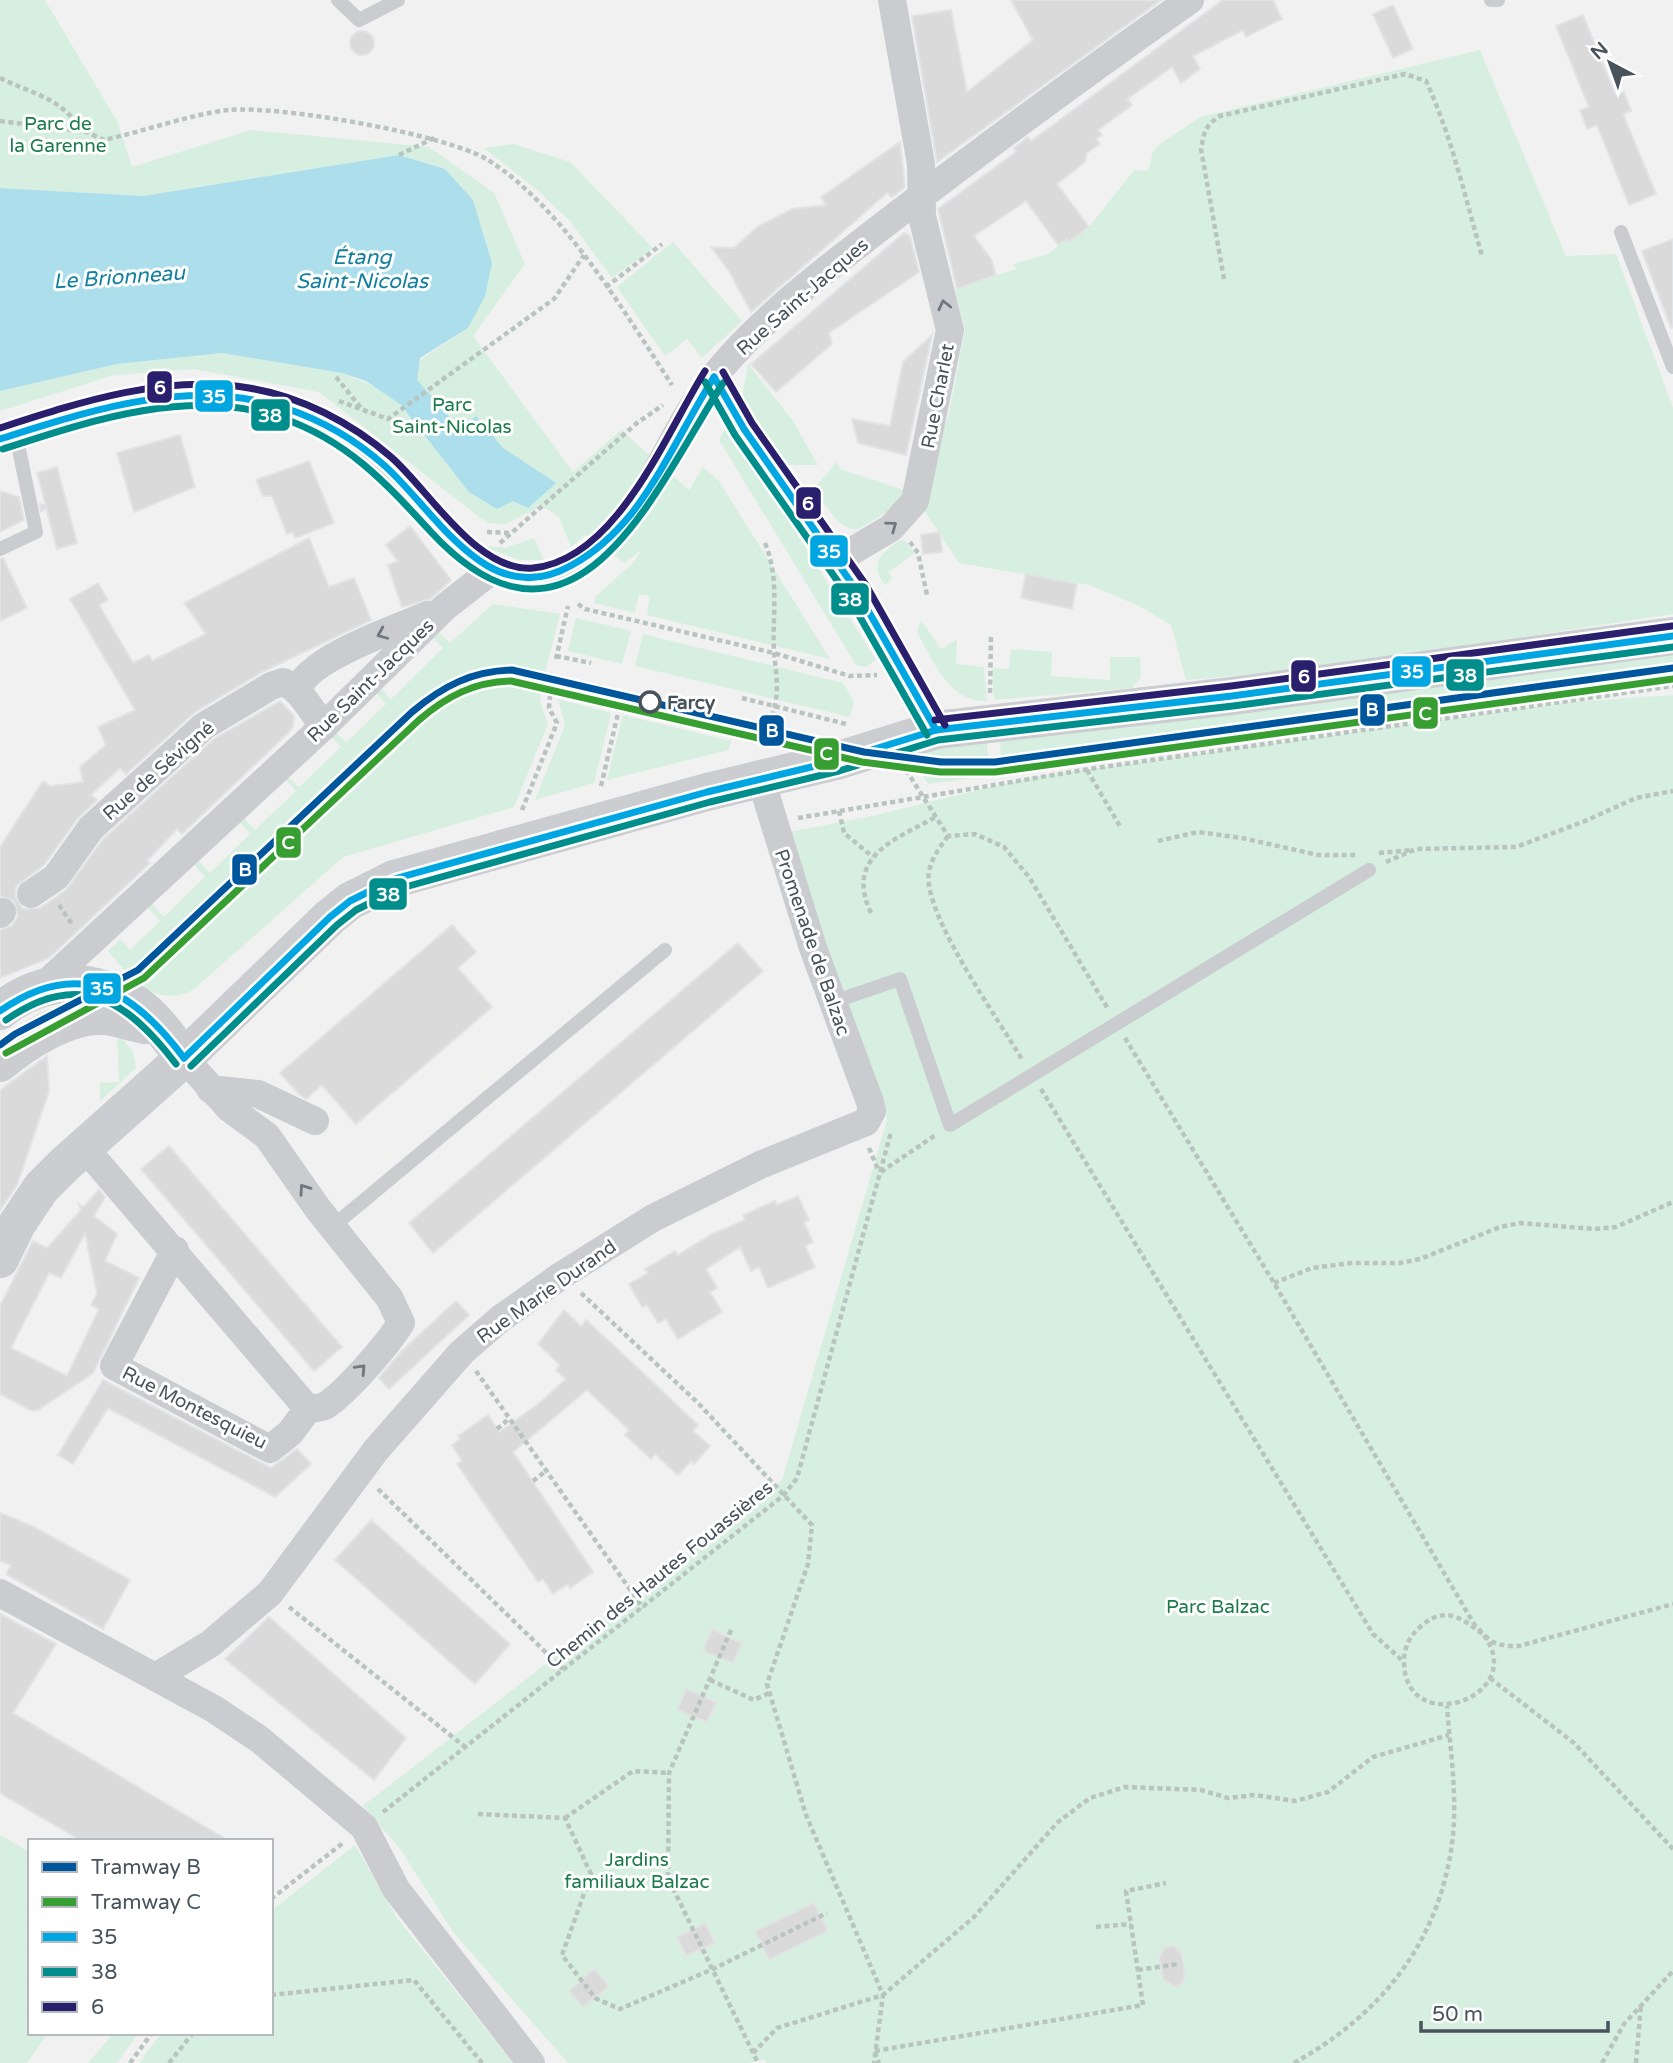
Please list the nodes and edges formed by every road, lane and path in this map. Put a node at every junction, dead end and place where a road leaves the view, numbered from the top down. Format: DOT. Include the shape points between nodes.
graph roads {
  1 [pos="338,0"];
  2 [pos="398,0"];
  3 [pos="895,0"];
  4 [pos="1190,0"];
  5 [pos="1491,0"];
  6 [pos="1497,0"];
  7 [pos="0,78"];
  8 [pos="0,121"];
  9 [pos="80,131"];
  10 [pos="435,138"];
  11 [pos="399,155"];
  12 [pos="924,195"];
  13 [pos="1621,232"];
  14 [pos="662,244"];
  15 [pos="584,255"];
  16 [pos="1482,256"];
  17 [pos="1224,279"];
  18 [pos="606,287"];
  19 [pos="1673,367"];
  20 [pos="336,377"];
  21 [pos="714,377"];
  22 [pos="672,385"];
  23 [pos="361,409"];
  24 [pos="368,412"];
  25 [pos="685,422"];
  26 [pos="8,437"];
  27 [pos="517,531"];
  28 [pos="903,533"];
  29 [pos="765,543"];
  30 [pos="0,549"];
  31 [pos="837,560"];
  32 [pos="495,568"];
  33 [pos="927,594"];
  34 [pos="578,604"];
  35 [pos="568,606"];
  36 [pos="445,607"];
  37 [pos="1673,636"];
  38 [pos="991,637"];
  39 [pos="774,653"];
  40 [pos="591,663"];
  41 [pos="885,674"];
  42 [pos="1673,686"];
  43 [pos="299,690"];
  44 [pos="581,695"];
  45 [pos="742,698"];
  46 [pos="990,704"];
  47 [pos="620,705"];
  48 [pos="773,710"];
  49 [pos="324,726"];
  50 [pos="858,726"];
  51 [pos="936,730"];
  52 [pos="732,732"];
  53 [pos="766,741"];
  54 [pos="905,768"];
  55 [pos="1087,770"];
  56 [pos="761,780"];
  57 [pos="601,786"];
  58 [pos="1673,790"];
  59 [pos="924,797"];
  60 [pos="522,810"];
  61 [pos="839,811"];
  62 [pos="936,817"];
  63 [pos="794,819"];
  64 [pos="1121,828"];
  65 [pos="948,836"];
  66 [pos="1158,841"];
  67 [pos="1416,849"];
  68 [pos="873,857"];
  69 [pos="1368,870"];
  70 [pos="56,877"];
  71 [pos="31,894"];
  72 [pos="872,913"];
  73 [pos="83,935"];
  74 [pos="666,950"];
  75 [pos="83,982"];
  76 [pos="42,987"];
  77 [pos="833,1002"];
  78 [pos="0,1010"];
  79 [pos="1116,1023"];
  80 [pos="158,1027"];
  81 [pos="184,1058"];
  82 [pos="0,1063"];
  83 [pos="1032,1076"];
  84 [pos="210,1089"];
  85 [pos="870,1102"];
  86 [pos="315,1121"];
  87 [pos="950,1125"];
  88 [pos="866,1142"];
  89 [pos="84,1147"];
  90 [pos="880,1173"];
  91 [pos="1673,1202"];
  92 [pos="332,1227"];
  93 [pos="175,1250"];
  94 [pos="0,1259"];
  95 [pos="571,1283"];
  96 [pos="1274,1283"];
  97 [pos="470,1363"];
  98 [pos="308,1409"];
  99 [pos="510,1418"];
  100 [pos="498,1429"];
  101 [pos="547,1470"];
  102 [pos="533,1480"];
  103 [pos="372,1482"];
  104 [pos="784,1495"];
  105 [pos="0,1593"];
  106 [pos="282,1601"];
  107 [pos="1673,1604"];
  108 [pos="643,1608"];
  109 [pos="1474,1624"];
  110 [pos="731,1630"];
  111 [pos="1404,1662"];
  112 [pos="562,1670"];
  113 [pos="157,1676"];
  114 [pos="1490,1678"];
  115 [pos="709,1680"];
  116 [pos="769,1693"];
  117 [pos="1447,1706"];
  118 [pos="1449,1735"];
  119 [pos="464,1746"];
  120 [pos="669,1773"];
  121 [pos="388,1808"];
  122 [pos="478,1814"];
  123 [pos="565,1818"];
  124 [pos="364,1827"];
  125 [pos="1673,1849"];
  126 [pos="1166,1883"];
  127 [pos="273,1897"];
  128 [pos="827,1913"];
  129 [pos="1131,1924"];
  130 [pos="1096,1927"];
  131 [pos="1179,1964"];
  132 [pos="712,1969"];
  133 [pos="1138,1970"];
  134 [pos="1673,1970"];
  135 [pos="883,1995"];
  136 [pos="273,1996"];
  137 [pos="1642,2003"];
  138 [pos="151,2035"];
  139 [pos="191,2035"];
  140 [pos="875,2051"];
  141 [pos="752,2053"];
  142 [pos="130,2063"];
  143 [pos="169,2063"];
  144 [pos="482,2063"];
  145 [pos="531,2063"];
  146 [pos="758,2063"];
  147 [pos="874,2063"];
  148 [pos="879,2063"];
  149 [pos="1294,2063"];
  150 [pos="1602,2063"];
  151 [pos="1636,2063"];
  1 -- 2 [label="lane" via="359,20"];
  3 -- 12 [label="street, Rue Charlet"];
  4 -- 12 [label="street, Rue Saint-Jacques"];
  5 -- 6 [label="lane"];
  7 -- 9 [label="path" via="72,113"];
  8 -- 9 [label="path"];
  9 -- 10 [label="path" via="104,140 229,110 298,115"];
  10 -- 11 [label="path"];
  10 -- 15 [label="path" via="488,160 540,204"];
  12 -- 21 [label="street, Rue Saint-Jacques" via="802,291"];
  31 -- 12 [label="street, Rue Charlet, one-way" via="901,520 920,490 950,330 922,216"];
  13 -- 19 [label="lane"];
  14 -- 18 [label="path"];
  15 -- 18 [label="path"];
  15 -- 24 [label="path" via="554,299 432,389 388,419"];
  16 -- 17 [label="path" via="1432,94 1426,81 1405,74 1210,122 1201,149"];
  18 -- 22 [label="path"];
  20 -- 23 [label="path"];
  21 -- 25 [label="street, Rue Saint-Jacques"];
  21 -- 31 [label="street" via="729,410"];
  25 -- 27 [label="path" via="667,405 660,405"];
  25 -- 32 [label="street, Rue Saint-Jacques" via="645,495 624,524 596,550 541,578"];
  26 -- 30 [label="lane" via="36,532"];
  26 -- 32 [label="street" via="127,402 187,393 283,407 334,430 386,466 448,537"];
  28 -- 33 [label="path" via="918,553"];
  29 -- 39 [label="path" via="777,588"];
  31 -- 51 [label="street" via="904,666"];
  32 -- 36 [label="street, Rue Saint-Jacques"];
  34 -- 39 [label="path"];
  35 -- 40 [label="path" via="556,658"];
  36 -- 43 [label="street, one-way" via="313,669 303,677"];
  36 -- 49 [label="street, Rue Saint-Jacques"];
  37 -- 51 [label="street" via="1232,696"];
  38 -- 46 [label="path"];
  39 -- 41 [label="path" via="850,676"];
  39 -- 48 [label="path" via="779,681"];
  42 -- 55 [label="path"];
  43 -- 49 [label="street"];
  43 -- 70 [label="street, Rue de Sévigné" via="283,682 271,686 204,726 91,828"];
  44 -- 60 [label="path" via="551,687 549,708 556,723"];
  45 -- 48 [label="path"];
  47 -- 57 [label="path"];
  48 -- 50 [label="path"];
  49 -- 73 [label="street, Rue Saint-Jacques"];
  51 -- 56 [label="street"];
  52 -- 53 [label="path"];
  54 -- 59 [label="path"];
  55 -- 59 [label="path"];
  55 -- 64 [label="path"];
  56 -- 77 [label="street, Promenade de Balzac"];
  56 -- 81 [label="street" via="372,888 330,917"];
  58 -- 67 [label="path" via="1636,798 1516,847"];
  59 -- 61 [label="path"];
  59 -- 62 [label="path"];
  61 -- 63 [label="path"];
  61 -- 68 [label="path" via="844,832"];
  62 -- 65 [label="path"];
  62 -- 68 [label="path" via="882,846"];
  65 -- 79 [label="path" via="975,834 1004,847 1028,877"];
  65 -- 83 [label="path" via="932,857 929,884 944,929"];
  66 -- 67 [label="path" via="1198,832 1318,855"];
  67 -- 69 [label="path"];
  68 -- 72 [label="path" via="864,887"];
  69 -- 79 [label="lane"];
  70 -- 71 [label="street"];
  70 -- 73 [label="path" via="64,916"];
  73 -- 75 [label="street"];
  73 -- 76 [label="street, Rue Saint-Jacques"];
  74 -- 92 [label="lane"];
  75 -- 76 [label="street"];
  75 -- 80 [label="street" via="138,1005"];
  76 -- 78 [label="street"];
  77 -- 85 [label="street, Promenade de Balzac"];
  77 -- 87 [label="lane" via="900,979"];
  79 -- 83 [label="lane"];
  79 -- 96 [label="path"];
  80 -- 81 [label="street"];
  80 -- 82 [label="street" via="114,1017 84,1017 48,1032"];
  81 -- 84 [label="street"];
  81 -- 89 [label="street"];
  83 -- 87 [label="lane"];
  83 -- 111 [label="path" via="1373,1634"];
  84 -- 86 [label="street" via="258,1094"];
  92 -- 84 [label="street, one-way" via="267,1136"];
  85 -- 113 [label="street, Rue Marie Durand" via="872,1111 860,1126 760,1165 684,1202 597,1252 500,1319 463,1352 376,1450 270,1593 210,1644"];
  87 -- 90 [label="path"];
  88 -- 90 [label="path"];
  89 -- 93 [label="street"];
  89 -- 94 [label="street" via="41,1188"];
  90 -- 104 [label="path, Chemin des Hautes Fouassières" via="797,1478"];
  91 -- 96 [label="path" via="1616,1227 1520,1223 1420,1259 1312,1268"];
  98 -- 92 [label="street, one-way" via="323,1407 337,1395 389,1342 401,1322 390,1299"];
  93 -- 98 [label="street"];
  93 -- 98 [label="street, Rue Montesquieu" via="114,1366 270,1449"];
  95 -- 104 [label="path" via="698,1404"];
  96 -- 109 [label="path"];
  97 -- 99 [label="path"];
  99 -- 100 [label="path"];
  99 -- 101 [label="path"];
  101 -- 102 [label="path"];
  101 -- 108 [label="path"];
  103 -- 112 [label="path"];
  104 -- 108 [label="path, Chemin des Hautes Fouassières"];
  104 -- 116 [label="path" via="812,1525 808,1564 766,1684"];
  105 -- 113 [label="street"];
  106 -- 119 [label="path"];
  107 -- 109 [label="path" via="1519,1646 1495,1643"];
  108 -- 112 [label="path, Chemin des Hautes Fouassières"];
  109 -- 111 [label="path" via="1461,1618 1433,1619 1412,1635"];
  109 -- 114 [label="path" via="1492,1648"];
  110 -- 115 [label="path"];
  111 -- 117 [label="path" via="1412,1688"];
  112 -- 119 [label="path, Chemin des Hautes Fouassières"];
  113 -- 124 [label="street" via="259,1739"];
  114 -- 117 [label="path" via="1473,1698"];
  114 -- 125 [label="path" via="1574,1744"];
  115 -- 116 [label="path" via="754,1700"];
  115 -- 120 [label="path"];
  116 -- 135 [label="path" via="806,1815"];
  117 -- 118 [label="path"];
  118 -- 135 [label="path" via="1373,1757 1328,1792 1295,1801 1125,1787 1090,1798 1058,1822 974,1917"];
  118 -- 149 [label="path" via="1453,1834 1440,1902 1429,1928 1400,1974 1359,2019"];
  119 -- 121 [label="path, Chemin des Hautes Fouassières"];
  120 -- 123 [label="path" via="633,1771"];
  120 -- 132 [label="path" via="668,1878"];
  122 -- 123 [label="path"];
  123 -- 132 [label="path" via="591,1874 562,1955 595,1998 620,2009"];
  124 -- 127 [label="path"];
  124 -- 145 [label="street" via="396,1889"];
  126 -- 129 [label="path" via="1126,1891"];
  128 -- 132 [label="path"];
  129 -- 130 [label="path"];
  129 -- 133 [label="path"];
  131 -- 133 [label="path"];
  132 -- 141 [label="path"];
  133 -- 140 [label="path" via="1143,2005"];
  134 -- 137 [label="path"];
  135 -- 140 [label="path"];
  135 -- 141 [label="path" via="777,2028"];
  136 -- 144 [label="path" via="415,1980"];
  137 -- 150 [label="path"];
  137 -- 151 [label="path"];
  138 -- 142 [label="path"];
  139 -- 143 [label="path"];
  140 -- 147 [label="path"];
  140 -- 148 [label="path"];
  141 -- 146 [label="path"];
}
